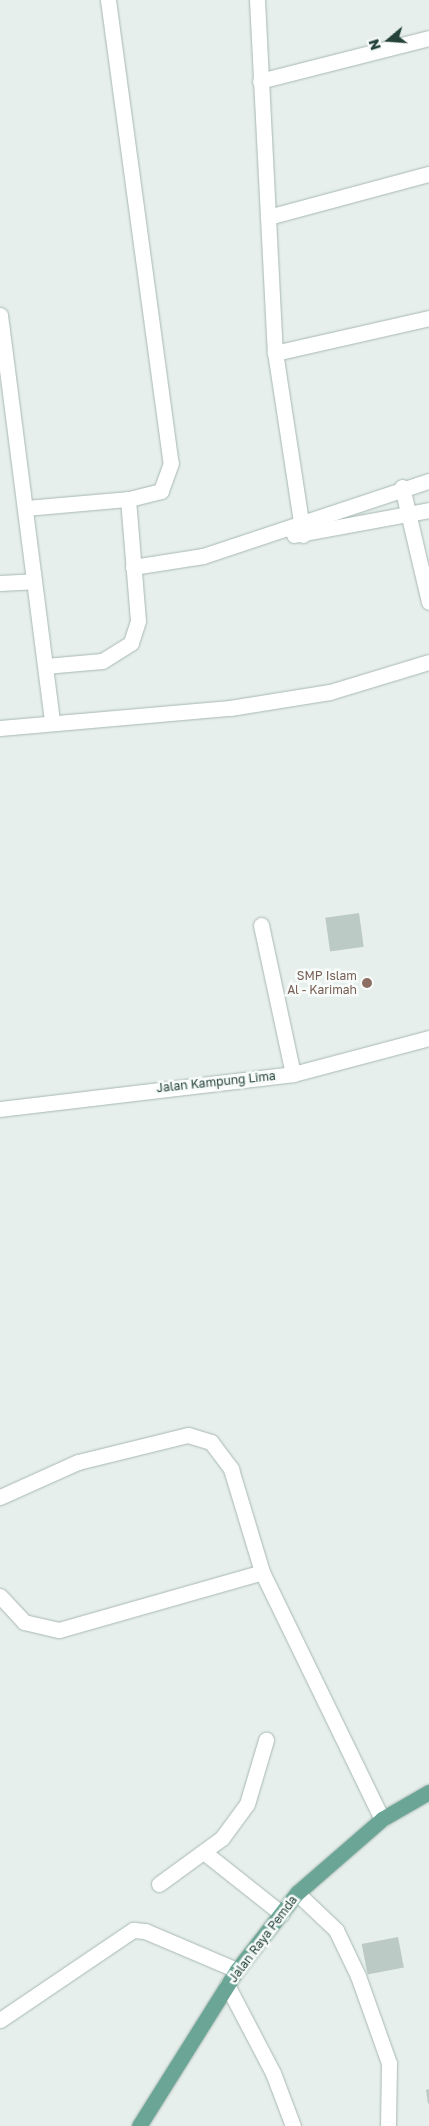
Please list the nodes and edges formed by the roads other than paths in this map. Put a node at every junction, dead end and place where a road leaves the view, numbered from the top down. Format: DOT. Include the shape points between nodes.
graph roads {
  1 [pos="108,0"];
  2 [pos="257,0"];
  3 [pos="429,38"];
  4 [pos="260,81"];
  5 [pos="429,174"];
  6 [pos="268,217"];
  7 [pos="0,316"];
  8 [pos="429,318"];
  9 [pos="275,353"];
  10 [pos="429,481"];
  11 [pos="402,487"];
  12 [pos="128,499"];
  13 [pos="25,508"];
  14 [pos="429,510"];
  15 [pos="408,515"];
  16 [pos="301,529"];
  17 [pos="134,567"];
  18 [pos="34,580"];
  19 [pos="0,583"];
  20 [pos="429,602"];
  21 [pos="429,662"];
  22 [pos="45,666"];
  23 [pos="52,723"];
  24 [pos="0,728"];
  25 [pos="261,925"];
  26 [pos="429,1038"];
  27 [pos="293,1074"];
  28 [pos="0,1109"];
  29 [pos="0,1497"];
  30 [pos="262,1572"];
  31 [pos="0,1596"];
  32 [pos="266,1740"];
  33 [pos="429,1792"];
  34 [pos="382,1819"];
  35 [pos="205,1853"];
  36 [pos="159,1884"];
  37 [pos="297,1893"];
  38 [pos="282,1914"];
  39 [pos="237,1970"];
  40 [pos="228,1985"];
  41 [pos="0,2020"];
  42 [pos="139,2126"];
  43 [pos="293,2126"];
  44 [pos="388,2126"];
  1 -- 12 [label="street" via="171,463 161,491"];
  2 -- 4 [label="street"];
  3 -- 4 [label="street"];
  4 -- 6 [label="street"];
  5 -- 6 [label="street"];
  6 -- 9 [label="street"];
  7 -- 13 [label="street"];
  8 -- 9 [label="street"];
  9 -- 16 [label="street"];
  10 -- 11 [label="street"];
  11 -- 15 [label="street"];
  11 -- 16 [label="street"];
  12 -- 13 [label="street"];
  12 -- 17 [label="street"];
  13 -- 18 [label="street"];
  14 -- 15 [label="street"];
  15 -- 16 [label="street"];
  15 -- 20 [label="street"];
  16 -- 17 [label="street" via="275,533 204,556"];
  17 -- 22 [label="street" via="138,622 131,643 102,661"];
  18 -- 19 [label="street"];
  18 -- 22 [label="street"];
  21 -- 23 [label="street" via="330,692 230,708"];
  22 -- 23 [label="street"];
  23 -- 24 [label="street"];
  25 -- 27 [label="street"];
  26 -- 27 [label="street, Jalan Kampung Lima"];
  27 -- 28 [label="street, Jalan Kampung Lima"];
  29 -- 30 [label="street" via="78,1462 188,1435 211,1442 231,1469"];
  30 -- 31 [label="street" via="60,1630 24,1622"];
  30 -- 34 [label="street"];
  32 -- 35 [label="street" via="247,1804 222,1838"];
  33 -- 34 [label="main road, Jalan Raya Pemda"];
  34 -- 37 [label="main road, Jalan Raya Pemda"];
  35 -- 36 [label="street"];
  35 -- 38 [label="street"];
  37 -- 38 [label="main road, Jalan Raya Pemda"];
  37 -- 44 [label="street" via="336,1930 358,1976 389,2063"];
  38 -- 39 [label="main road, Jalan Raya Pemda"];
  39 -- 40 [label="main road, Jalan Raya Pemda"];
  39 -- 41 [label="street" via="145,1931 133,1930"];
  40 -- 42 [label="main road, Jalan Raya Pemda"];
  40 -- 43 [label="street" via="273,2073"];
}
